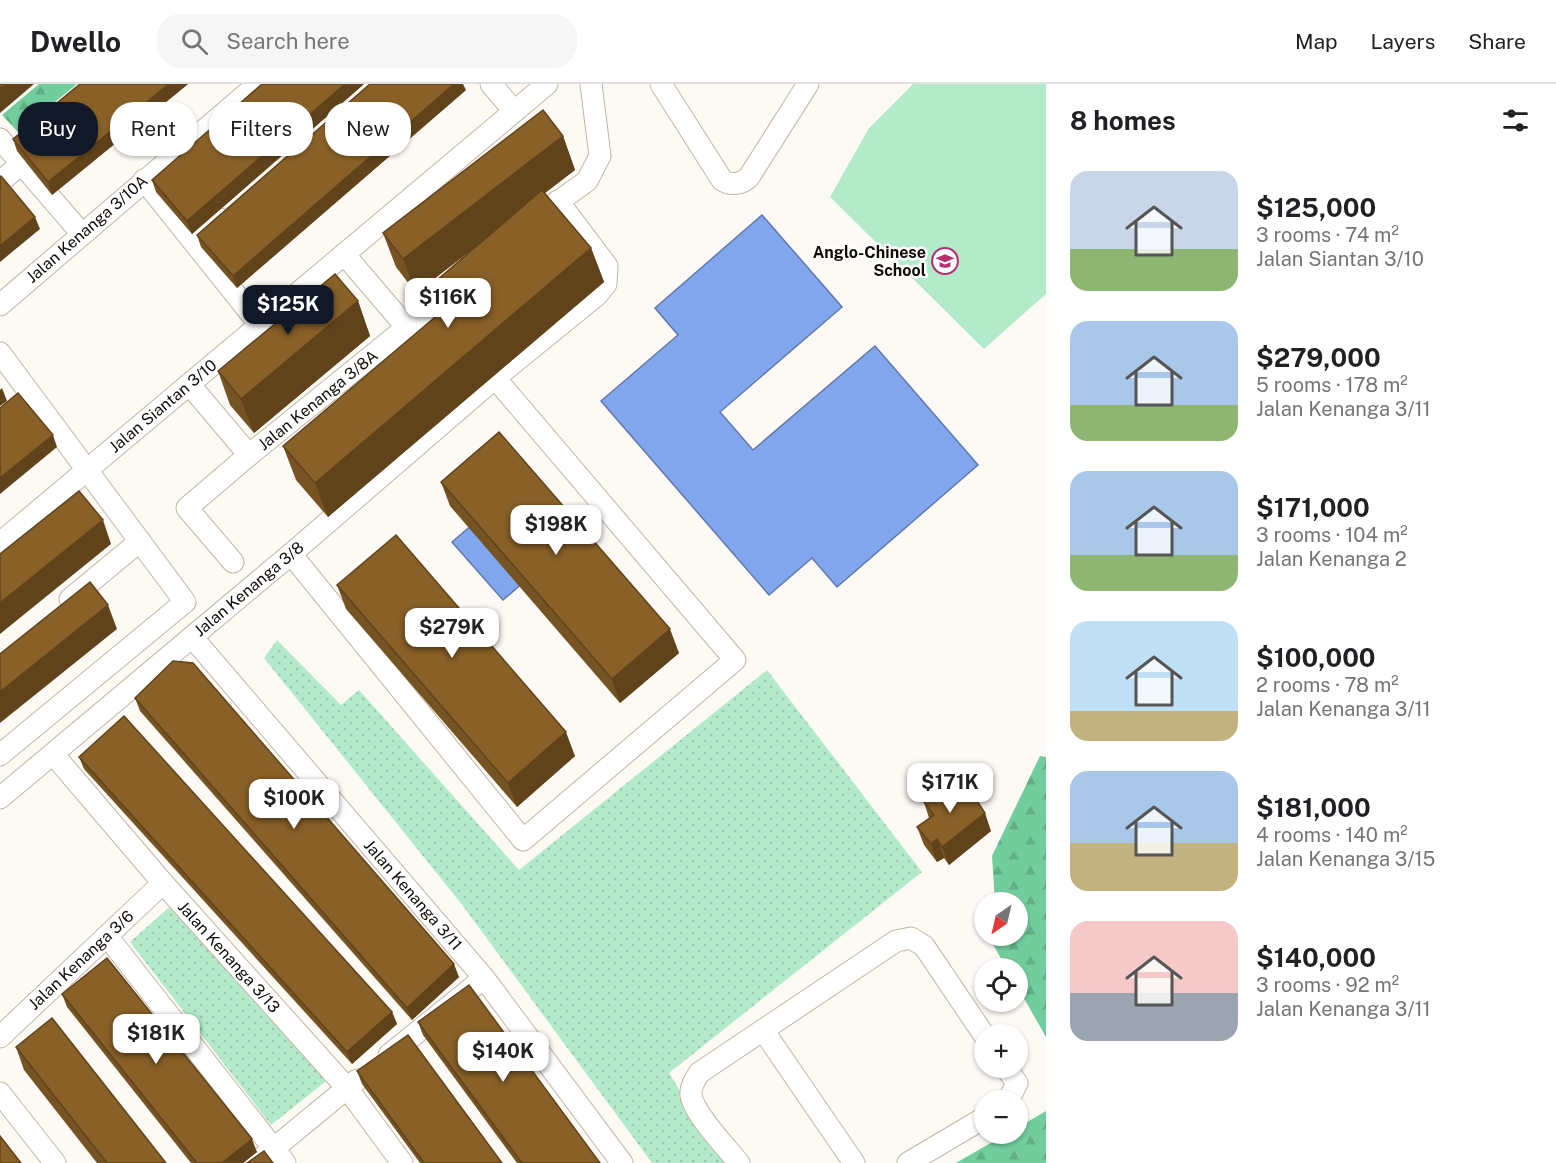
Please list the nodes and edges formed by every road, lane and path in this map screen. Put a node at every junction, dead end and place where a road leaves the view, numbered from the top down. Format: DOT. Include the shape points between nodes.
graph roads {
  1 [pos="258,84"];
  2 [pos="491,84"];
  3 [pos="547,84"];
  4 [pos="591,84"];
  5 [pos="661,84"];
  6 [pos="808,84"];
  7 [pos="514,111"];
  8 [pos="11,152"];
  9 [pos="144,180"];
  10 [pos="0,182"];
  11 [pos="558,201"];
  12 [pos="237,204"];
  13 [pos="531,224"];
  14 [pos="82,234"];
  15 [pos="194,242"];
  16 [pos="344,254"];
  17 [pos="470,276"];
  18 [pos="0,305"];
  19 [pos="260,325"];
  20 [pos="408,329"];
  21 [pos="0,353"];
  22 [pos="495,378"];
  23 [pos="189,384"];
  24 [pos="249,455"];
  25 [pos="87,470"];
  26 [pos="140,541"];
  27 [pos="0,543"];
  28 [pos="291,554"];
  29 [pos="233,562"];
  30 [pos="52,614"];
  31 [pos="192,637"];
  32 [pos="53,754"];
  33 [pos="0,755"];
  34 [pos="0,798"];
  35 [pos="163,883"];
  36 [pos="107,936"];
  37 [pos="484,978"];
  38 [pos="977,1024"];
  39 [pos="763,1030"];
  40 [pos="2,1031"];
  41 [pos="347,1088"];
  42 [pos="0,1093"];
  43 [pos="974,1124"];
  44 [pos="280,1156"];
  45 [pos="56,1163"];
  46 [pos="256,1163"];
  47 [pos="402,1163"];
  48 [pos="622,1163"];
  49 [pos="739,1163"];
  50 [pos="854,1163"];
  51 [pos="908,1163"];
  1 -- 9 [label="street, Jalan Kenanga 3/10A"];
  2 -- 7 [label="street"];
  3 -- 7 [label="street, Jalan Siantan 3/10"];
  4 -- 11 [label="street" via="600,156 587,182"];
  5 -- 6 [label="street" via="727,183 744,182 750,177"];
  7 -- 16 [label="street, Jalan Siantan 3/10"];
  8 -- 10 [label="street"];
  8 -- 14 [label="street"];
  9 -- 14 [label="street, Jalan Kenanga 3/10A"];
  9 -- 15 [label="street"];
  11 -- 13 [label="street"];
  11 -- 22 [label="street, Jalan Kenanga 3/8" via="607,266 606,284"];
  12 -- 15 [label="street"];
  14 -- 18 [label="street, Jalan Kenanga 3/10A"];
  15 -- 19 [label="street"];
  16 -- 19 [label="street, Jalan Siantan 3/10"];
  16 -- 20 [label="street"];
  17 -- 20 [label="street, Jalan Kenanga 3/8A"];
  19 -- 23 [label="street, Jalan Siantan 3/10"];
  20 -- 24 [label="street, Jalan Kenanga 3/8A"];
  21 -- 25 [label="street"];
  22 -- 28 [label="street, Jalan Kenanga 3/8"];
  22 -- 28 [label="street" via="735,660 523,840"];
  23 -- 24 [label="street"];
  23 -- 25 [label="street, Jalan Siantan 3/10"];
  24 -- 29 [label="street, Jalan Kenanga 3/8A" via="187,508"];
  25 -- 26 [label="street"];
  25 -- 27 [label="street, Jalan Siantan 3/10"];
  26 -- 30 [label="street"];
  26 -- 33 [label="street" via="185,602"];
  28 -- 31 [label="street, Jalan Kenanga 3/8"];
  31 -- 32 [label="street, Jalan Kenanga 3/8"];
  31 -- 37 [label="street, Jalan Kenanga 3/11"];
  32 -- 34 [label="street, Jalan Kenanga 3/8"];
  32 -- 35 [label="street, Jalan Kenanga 3/13"];
  35 -- 36 [label="street, Jalan Kenanga 3/6"];
  35 -- 41 [label="street, Jalan Kenanga 3/13"];
  36 -- 40 [label="street, Jalan Kenanga 3/6"];
  36 -- 44 [label="street"];
  37 -- 41 [label="street"];
  37 -- 48 [label="street, Jalan Kenanga 3/11"];
  38 -- 39 [label="street" via="924,946 911,938 896,941"];
  39 -- 49 [label="street" via="709,1064 692,1083 691,1095 697,1108"];
  39 -- 50 [label="street"];
  41 -- 44 [label="street"];
  41 -- 47 [label="street, Jalan Kenanga 3/13"];
  42 -- 45 [label="street"];
  43 -- 51 [label="street"];
  44 -- 46 [label="street"];
}
